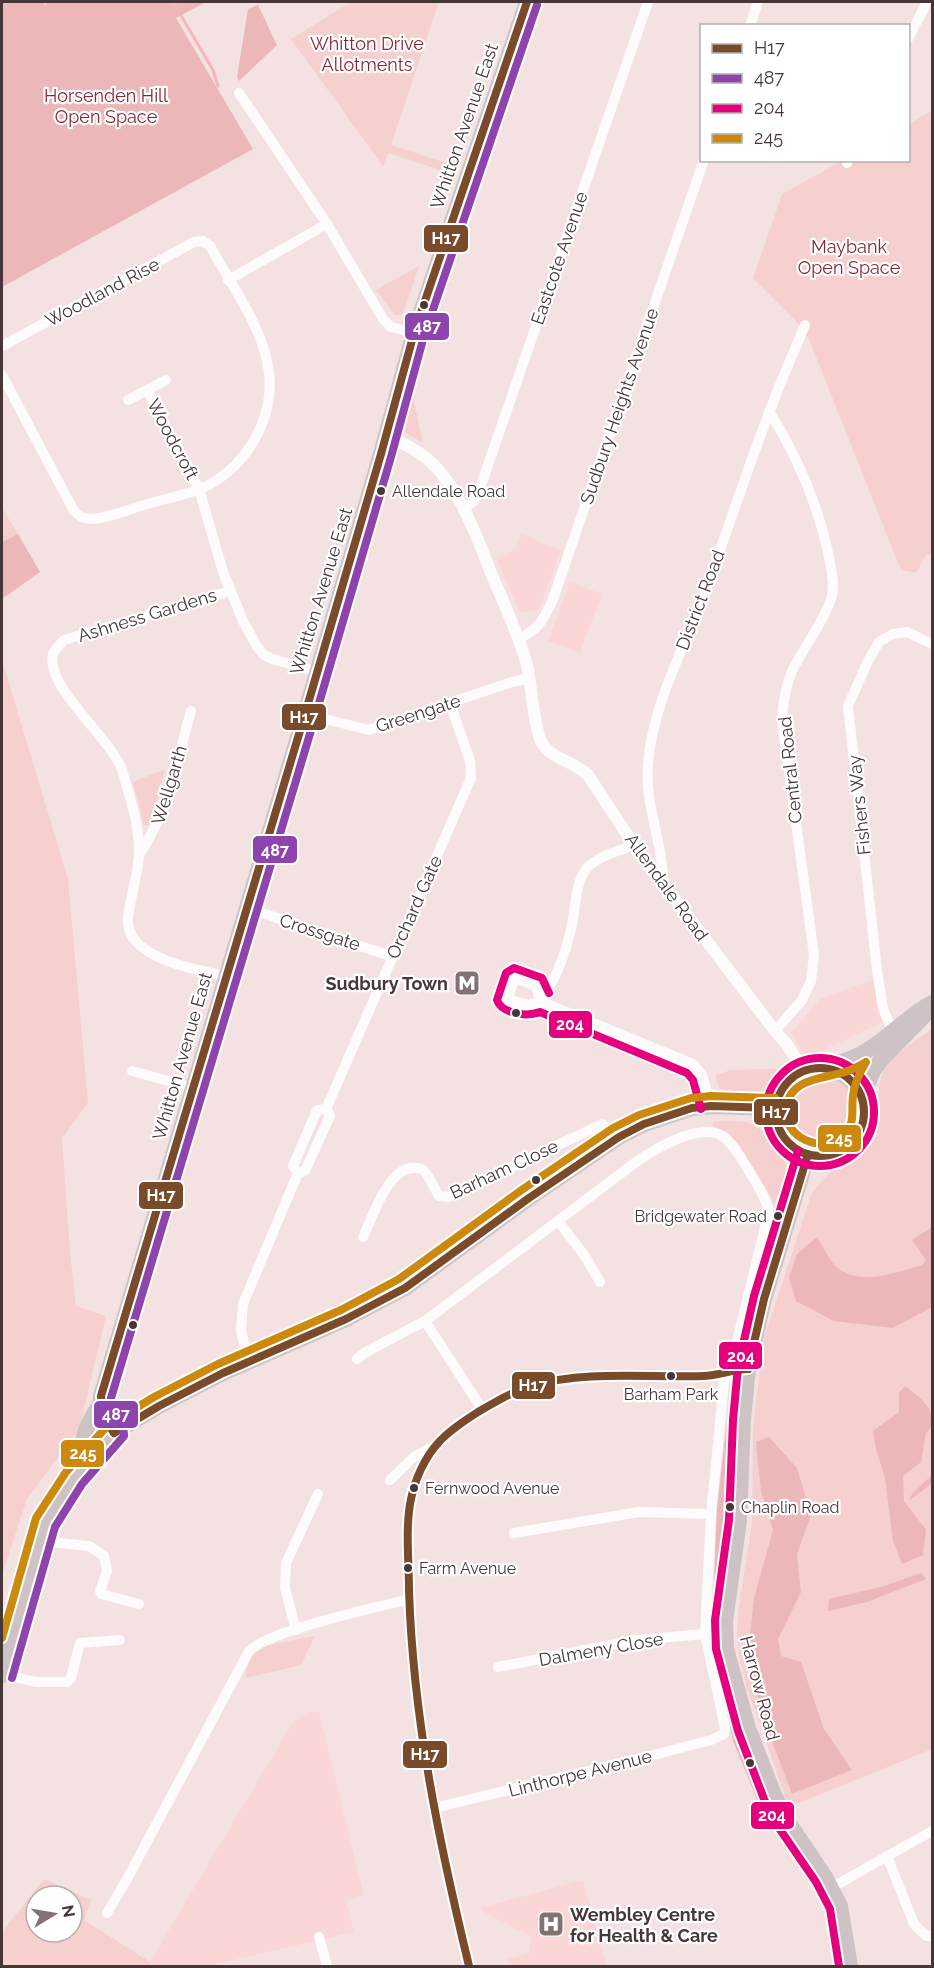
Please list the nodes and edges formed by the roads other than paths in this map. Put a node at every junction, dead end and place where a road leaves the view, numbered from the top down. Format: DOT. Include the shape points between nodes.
graph roads {
  1 [pos="526,2"];
  2 [pos="648,2"];
  3 [pos="758,2"];
  4 [pos="927,2"];
  5 [pos="751,24"];
  6 [pos="910,37"];
  7 [pos="239,93"];
  8 [pos="703,162"];
  9 [pos="327,224"];
  10 [pos="228,280"];
  11 [pos="805,325"];
  12 [pos="414,333"];
  13 [pos="2,346"];
  14 [pos="2,375"];
  15 [pos="166,380"];
  16 [pos="147,390"];
  17 [pos="128,400"];
  18 [pos="769,411"];
  19 [pos="386,435"];
  20 [pos="199,489"];
  21 [pos="463,510"];
  22 [pos="230,591"];
  23 [pos="518,639"];
  24 [pos="933,644"];
  25 [pos="316,671"];
  26 [pos="530,678"];
  27 [pos="450,703"];
  28 [pos="191,711"];
  29 [pos="305,714"];
  30 [pos="634,844"];
  31 [pos="139,855"];
  32 [pos="663,885"];
  33 [pos="247,908"];
  34 [pos="393,957"];
  35 [pos="226,976"];
  36 [pos="933,1003"];
  37 [pos="933,1009"];
  38 [pos="892,1030"];
  39 [pos="775,1031"];
  40 [pos="823,1068"];
  41 [pos="803,1070"];
  42 [pos="132,1071"];
  43 [pos="193,1088"];
  44 [pos="862,1098"];
  45 [pos="711,1106"];
  46 [pos="775,1108"];
  47 [pos="619,1137"];
  48 [pos="808,1154"];
  49 [pos="558,1221"];
  50 [pos="363,1237"];
  51 [pos="600,1282"];
  52 [pos="425,1321"];
  53 [pos="357,1359"];
  54 [pos="251,1360"];
  55 [pos="748,1369"];
  56 [pos="728,1371"];
  57 [pos="100,1405"];
  58 [pos="483,1409"];
  59 [pos="114,1433"];
  60 [pos="436,1445"];
  61 [pos="74,1478"];
  62 [pos="390,1480"];
  63 [pos="318,1494"];
  64 [pos="711,1514"];
  65 [pos="514,1533"];
  66 [pos="39,1541"];
  67 [pos="409,1599"];
  68 [pos="139,1604"];
  69 [pos="296,1630"];
  70 [pos="705,1634"];
  71 [pos="120,1640"];
  72 [pos="498,1667"];
  73 [pos="2,1675"];
  74 [pos="434,1808"];
  75 [pos="933,1831"];
  76 [pos="887,1857"];
  77 [pos="831,1888"];
  78 [pos="106,1913"];
  79 [pos="933,1936"];
  80 [pos="319,1937"];
  81 [pos="327,1966"];
  82 [pos="469,1966"];
  83 [pos="850,1966"];
  1 -- 12 [label="main road, Whitton Avenue East"];
  2 -- 21 [label="street, Eastcote Avenue" via="479,491"];
  3 -- 5 [label="street"];
  4 -- 6 [label="street"];
  7 -- 9 [label="street"];
  8 -- 23 [label="street, Sudbury Heights Avenue" via="552,602 534,632"];
  9 -- 10 [label="street"];
  9 -- 12 [label="street" via="383,319 391,327"];
  10 -- 13 [label="street, Woodland Rise" via="210,246 203,241 194,242"];
  10 -- 20 [label="street" via="263,345 270,383 268,401 248,450 219,479"];
  11 -- 18 [label="street, District Road"];
  12 -- 19 [label="main road, Whitton Avenue East"];
  14 -- 20 [label="street" via="74,512 81,517 95,519"];
  15 -- 16 [label="street, Woodcroft"];
  16 -- 17 [label="street, Woodcroft"];
  16 -- 20 [label="street, Woodcroft"];
  18 -- 32 [label="street, District Road" via="652,732 647,766 650,805 664,868"];
  18 -- 39 [label="street, Central Road" via="786,438 812,498 822,526 833,586 824,616 784,695 782,720 814,955 811,981 802,1000"];
  19 -- 21 [label="street, Allendale Road" via="420,452 435,465"];
  19 -- 25 [label="main road, Whitton Avenue East"];
  20 -- 22 [label="street, Ashness Gardens"];
  21 -- 23 [label="street, Allendale Road"];
  22 -- 25 [label="street, Ashness Gardens" via="264,655"];
  22 -- 31 [label="street, Ashness Gardens" via="64,640 53,653 53,669 63,688 119,761 132,804"];
  23 -- 26 [label="street, Allendale Road"];
  24 -- 38 [label="street, Fishers Way" via="906,632 884,639 868,661 848,706 877,970 883,1009"];
  25 -- 29 [label="main road, Whitton Avenue East"];
  26 -- 27 [label="street, Greengate"];
  26 -- 30 [label="street, Allendale Road" via="541,742 550,753 588,774"];
  27 -- 29 [label="street, Greengate" via="369,730"];
  27 -- 34 [label="street, Orchard Gate" via="470,761 471,778"];
  28 -- 31 [label="street, Wellgarth" via="162,815"];
  29 -- 33 [label="main road, Whitton Avenue East"];
  30 -- 32 [label="street, Allendale Road"];
  30 -- 45 [label="street" via="599,858 586,870 566,947 551,986 540,1001 693,1064 702,1075"];
  31 -- 35 [label="street, Ashness Gardens" via="127,921 133,938 142,949 160,958"];
  32 -- 39 [label="street, Allendale Road"];
  33 -- 34 [label="street, Crossgate"];
  33 -- 35 [label="main road, Whitton Avenue East"];
  34 -- 54 [label="street, Orchard Gate" via="326,1109 317,1110 293,1166 298,1173 243,1304 241,1330"];
  35 -- 43 [label="main road, Whitton Avenue East"];
  36 -- 38 [label="main road"];
  37 -- 44 [label="main road" via="882,1059"];
  38 -- 40 [label="main road" via="871,1048"];
  39 -- 41 [label="street, Allendale Road"];
  40 -- 41 [label="main road"];
  40 -- 44 [label="main road" via="852,1081"];
  41 -- 46 [label="main road" via="781,1091"];
  42 -- 43 [label="street"];
  43 -- 57 [label="main road, Whitton Avenue East"];
  44 -- 48 [label="main road" via="863,1120 848,1146 823,1156"];
  45 -- 46 [label="main road"];
  45 -- 47 [label="main road" via="644,1124"];
  46 -- 48 [label="main road" via="781,1133 795,1148"];
  47 -- 50 [label="street, Barham Close" via="602,1124 449,1197 439,1196 424,1171 408,1168 389,1183"];
  47 -- 54 [label="main road" via="405,1288 346,1319"];
  48 -- 55 [label="main road, Harrow Road" via="764,1299"];
  49 -- 51 [label="street"];
  49 -- 52 [label="street"];
  49 -- 56 [label="street" via="654,1150 683,1136 710,1132 728,1140 765,1198 769,1211"];
  52 -- 53 [label="street"];
  52 -- 58 [label="street"];
  54 -- 59 [label="main road"];
  55 -- 56 [label="street"];
  55 -- 77 [label="main road, Harrow Road" via="739,1521 725,1621 726,1649 748,1728 774,1795"];
  56 -- 58 [label="street" via="709,1376 540,1384 507,1395"];
  56 -- 64 [label="street"];
  57 -- 59 [label="main road" via="103,1418"];
  57 -- 61 [label="main road" via="85,1430"];
  58 -- 60 [label="street"];
  59 -- 61 [label="main road"];
  60 -- 62 [label="street" via="414,1457"];
  60 -- 67 [label="street" via="411,1496"];
  61 -- 66 [label="main road" via="45,1523"];
  63 -- 69 [label="street" via="286,1563 285,1587"];
  64 -- 65 [label="street" via="639,1512"];
  64 -- 70 [label="street"];
  66 -- 68 [label="street" via="89,1546 104,1556 106,1571 101,1594"];
  66 -- 73 [label="main road"];
  67 -- 69 [label="street"];
  67 -- 74 [label="street" via="418,1710"];
  69 -- 78 [label="street" via="256,1644 249,1651"];
  70 -- 72 [label="street, Dalmeny Close" via="636,1640"];
  70 -- 74 [label="street, Linthorpe Avenue" via="724,1734"];
  71 -- 73 [label="street" via="80,1643 67,1682 36,1682"];
  74 -- 82 [label="street"];
  75 -- 76 [label="street"];
  76 -- 77 [label="street"];
  76 -- 79 [label="street" via="914,1924 926,1936"];
  77 -- 83 [label="main road, Harrow Road" via="840,1906"];
  80 -- 81 [label="street"];
}
